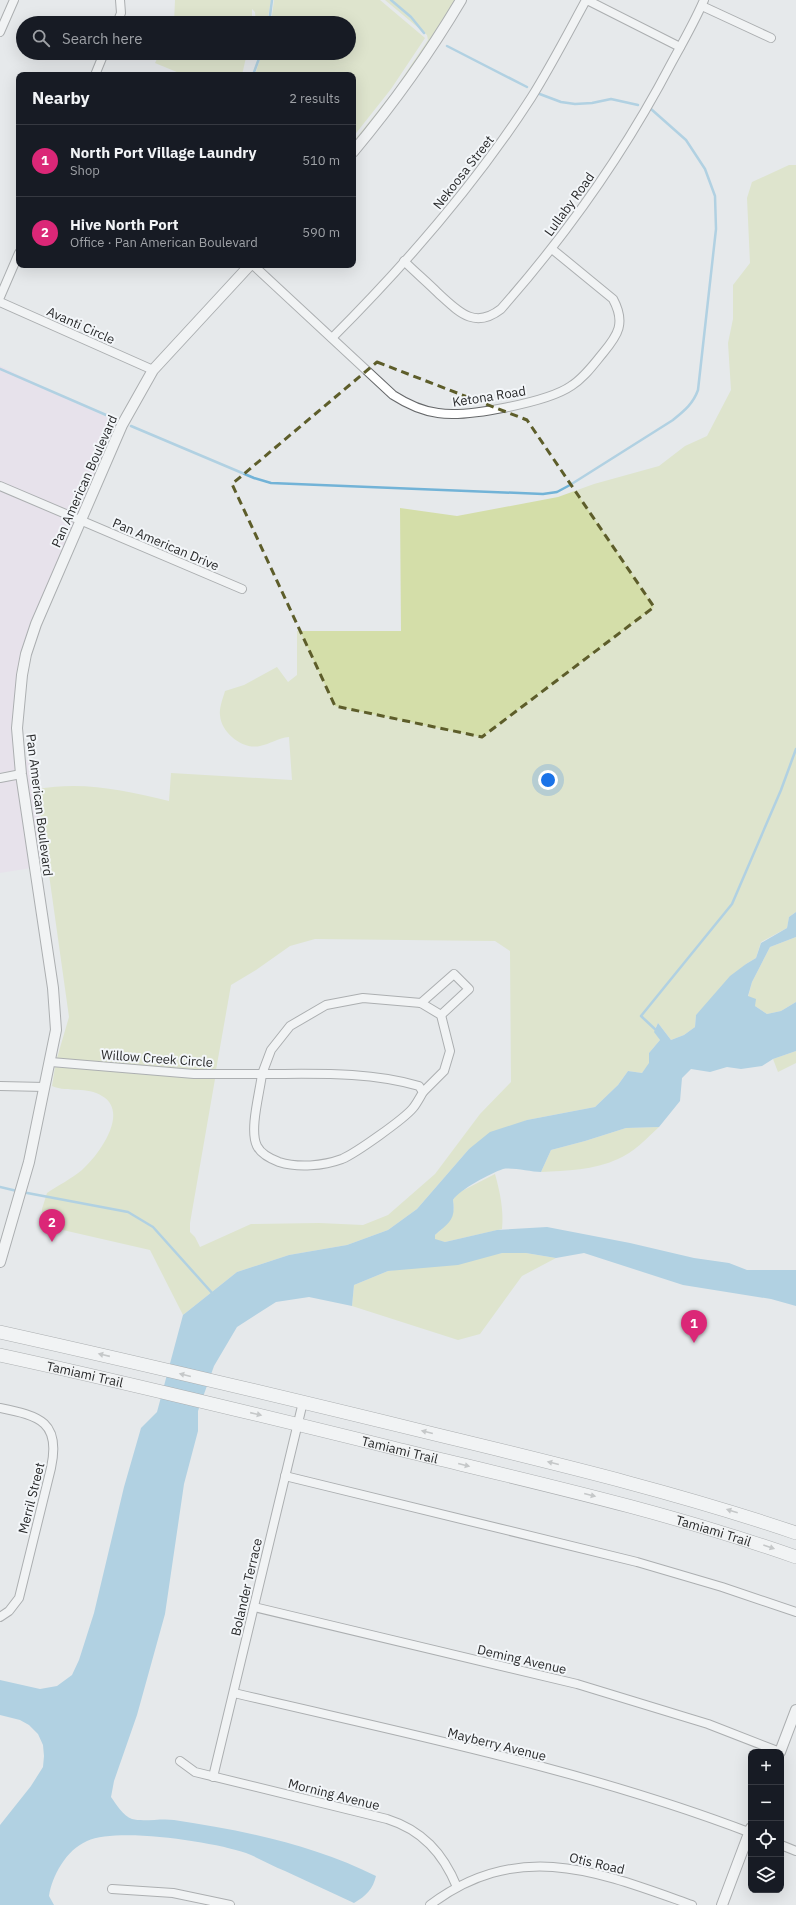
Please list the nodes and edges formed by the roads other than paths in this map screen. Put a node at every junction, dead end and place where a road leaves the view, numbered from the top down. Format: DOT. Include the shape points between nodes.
graph roads {
  1 [pos="14,0"];
  2 [pos="120,0"];
  3 [pos="461,0"];
  4 [pos="586,0"];
  5 [pos="703,3"];
  6 [pos="120,16"];
  7 [pos="0,32"];
  8 [pos="771,38"];
  9 [pos="680,47"];
  10 [pos="101,60"];
  11 [pos="96,72"];
  12 [pos="356,148"];
  13 [pos="552,249"];
  14 [pos="16,260"];
  15 [pos="404,261"];
  16 [pos="248,268"];
  17 [pos="254,268"];
  18 [pos="0,297"];
  19 [pos="0,302"];
  20 [pos="332,338"];
  21 [pos="153,370"];
  22 [pos="0,486"];
  23 [pos="80,520"];
  24 [pos="242,589"];
  25 [pos="20,774"];
  26 [pos="0,778"];
  27 [pos="421,1003"];
  28 [pos="441,1015"];
  29 [pos="50,1062"];
  30 [pos="262,1074"];
  31 [pos="0,1086"];
  32 [pos="46,1087"];
  33 [pos="423,1092"];
  34 [pos="0,1262"];
  35 [pos="0,1332"];
  36 [pos="0,1355"];
  37 [pos="303,1402"];
  38 [pos="0,1408"];
  39 [pos="298,1424"];
  40 [pos="285,1476"];
  41 [pos="796,1532"];
  42 [pos="796,1556"];
  43 [pos="254,1607"];
  44 [pos="796,1612"];
  45 [pos="0,1617"];
  46 [pos="234,1693"];
  47 [pos="796,1710"];
  48 [pos="772,1749"];
  49 [pos="781,1749"];
  50 [pos="180,1761"];
  51 [pos="213,1777"];
  52 [pos="748,1830"];
  53 [pos="748,1836"];
  54 [pos="784,1846"];
  55 [pos="796,1851"];
  56 [pos="457,1887"];
  57 [pos="112,1889"];
  58 [pos="230,1905"];
  59 [pos="430,1905"];
  60 [pos="692,1905"];
  61 [pos="722,1905"];
  1 -- 7 [label="street"];
  2 -- 6 [label="street"];
  3 -- 12 [label="street" via="395,100"];
  4 -- 9 [label="street"];
  4 -- 15 [label="street, Nekoosa Street" via="552,63 506,135 466,189"];
  5 -- 8 [label="street"];
  5 -- 9 [label="street, Lullaby Road"];
  9 -- 13 [label="street, Lullaby Road" via="622,150"];
  10 -- 11 [label="street"];
  13 -- 15 [label="street, Lullaby Road" via="496,314 482,318 464,315 458,311"];
  13 -- 20 [label="street, Ketona Road" via="610,295 618,307 620,320 616,337 586,373 572,386 554,395 466,414 429,411 410,405 394,395"];
  14 -- 18 [label="street"];
  15 -- 20 [label="street, Nekoosa Street"];
  16 -- 21 [label="street, Pan American Boulevard"];
  17 -- 20 [label="street, Ketona Road"];
  19 -- 21 [label="street, Avanti Circle"];
  21 -- 23 [label="street, Pan American Boulevard" via="122,425"];
  22 -- 23 [label="street, Pan American Drive"];
  23 -- 24 [label="street, Pan American Drive"];
  23 -- 25 [label="street, Pan American Boulevard" via="26,654 18,700"];
  25 -- 26 [label="street"];
  25 -- 29 [label="street, Pan American Boulevard" via="56,1009 56,1034"];
  27 -- 28 [label="street"];
  27 -- 28 [label="street" via="454,974 469,989"];
  27 -- 30 [label="street" via="363,998 326,1005 290,1026 271,1050"];
  28 -- 33 [label="street" via="450,1051 444,1071"];
  29 -- 30 [label="street, Willow Creek Circle" via="194,1074"];
  29 -- 32 [label="street, Pan American Boulevard"];
  30 -- 33 [label="street, Willow Creek Circle" via="353,1075 401,1081 419,1086"];
  30 -- 33 [label="street" via="256,1109 257,1147 268,1158 286,1164 309,1166 342,1159 375,1138 413,1108"];
  31 -- 32 [label="street"];
  32 -- 34 [label="street, Pan American Boulevard" via="18,1204"];
  37 -- 35 [label="main road, Tamiami Trail, one-way"];
  36 -- 39 [label="main road, Tamiami Trail, one-way"];
  37 -- 39 [label="street, Bolander Terrace"];
  41 -- 37 [label="main road, Tamiami Trail, one-way" via="631,1482"];
  38 -- 45 [label="street, Merril Street" via="38,1419 49,1430 54,1448 19,1598 9,1611"];
  39 -- 40 [label="street, Bolander Terrace"];
  39 -- 42 [label="main road, Tamiami Trail, one-way" via="639,1508"];
  40 -- 43 [label="street, Bolander Terrace"];
  40 -- 44 [label="street" via="637,1562"];
  43 -- 46 [label="street, Bolander Terrace"];
  43 -- 48 [label="street, Deming Avenue" via="584,1686 708,1724"];
  46 -- 51 [label="street, Bolander Terrace"];
  46 -- 52 [label="street, Mayberry Avenue" via="581,1778"];
  47 -- 49 [label="street"];
  50 -- 51 [label="street, Morning Avenue" via="190,1770"];
  51 -- 56 [label="street, Morning Avenue" via="387,1819 406,1826 438,1851 451,1871"];
  53 -- 61 [label="street"];
  54 -- 55 [label="street"];
  56 -- 59 [label="street, Otis Road"];
  56 -- 60 [label="street, Otis Road" via="507,1870 537,1866 566,1867 608,1876"];
  57 -- 58 [label="street" via="173,1893"];
}
